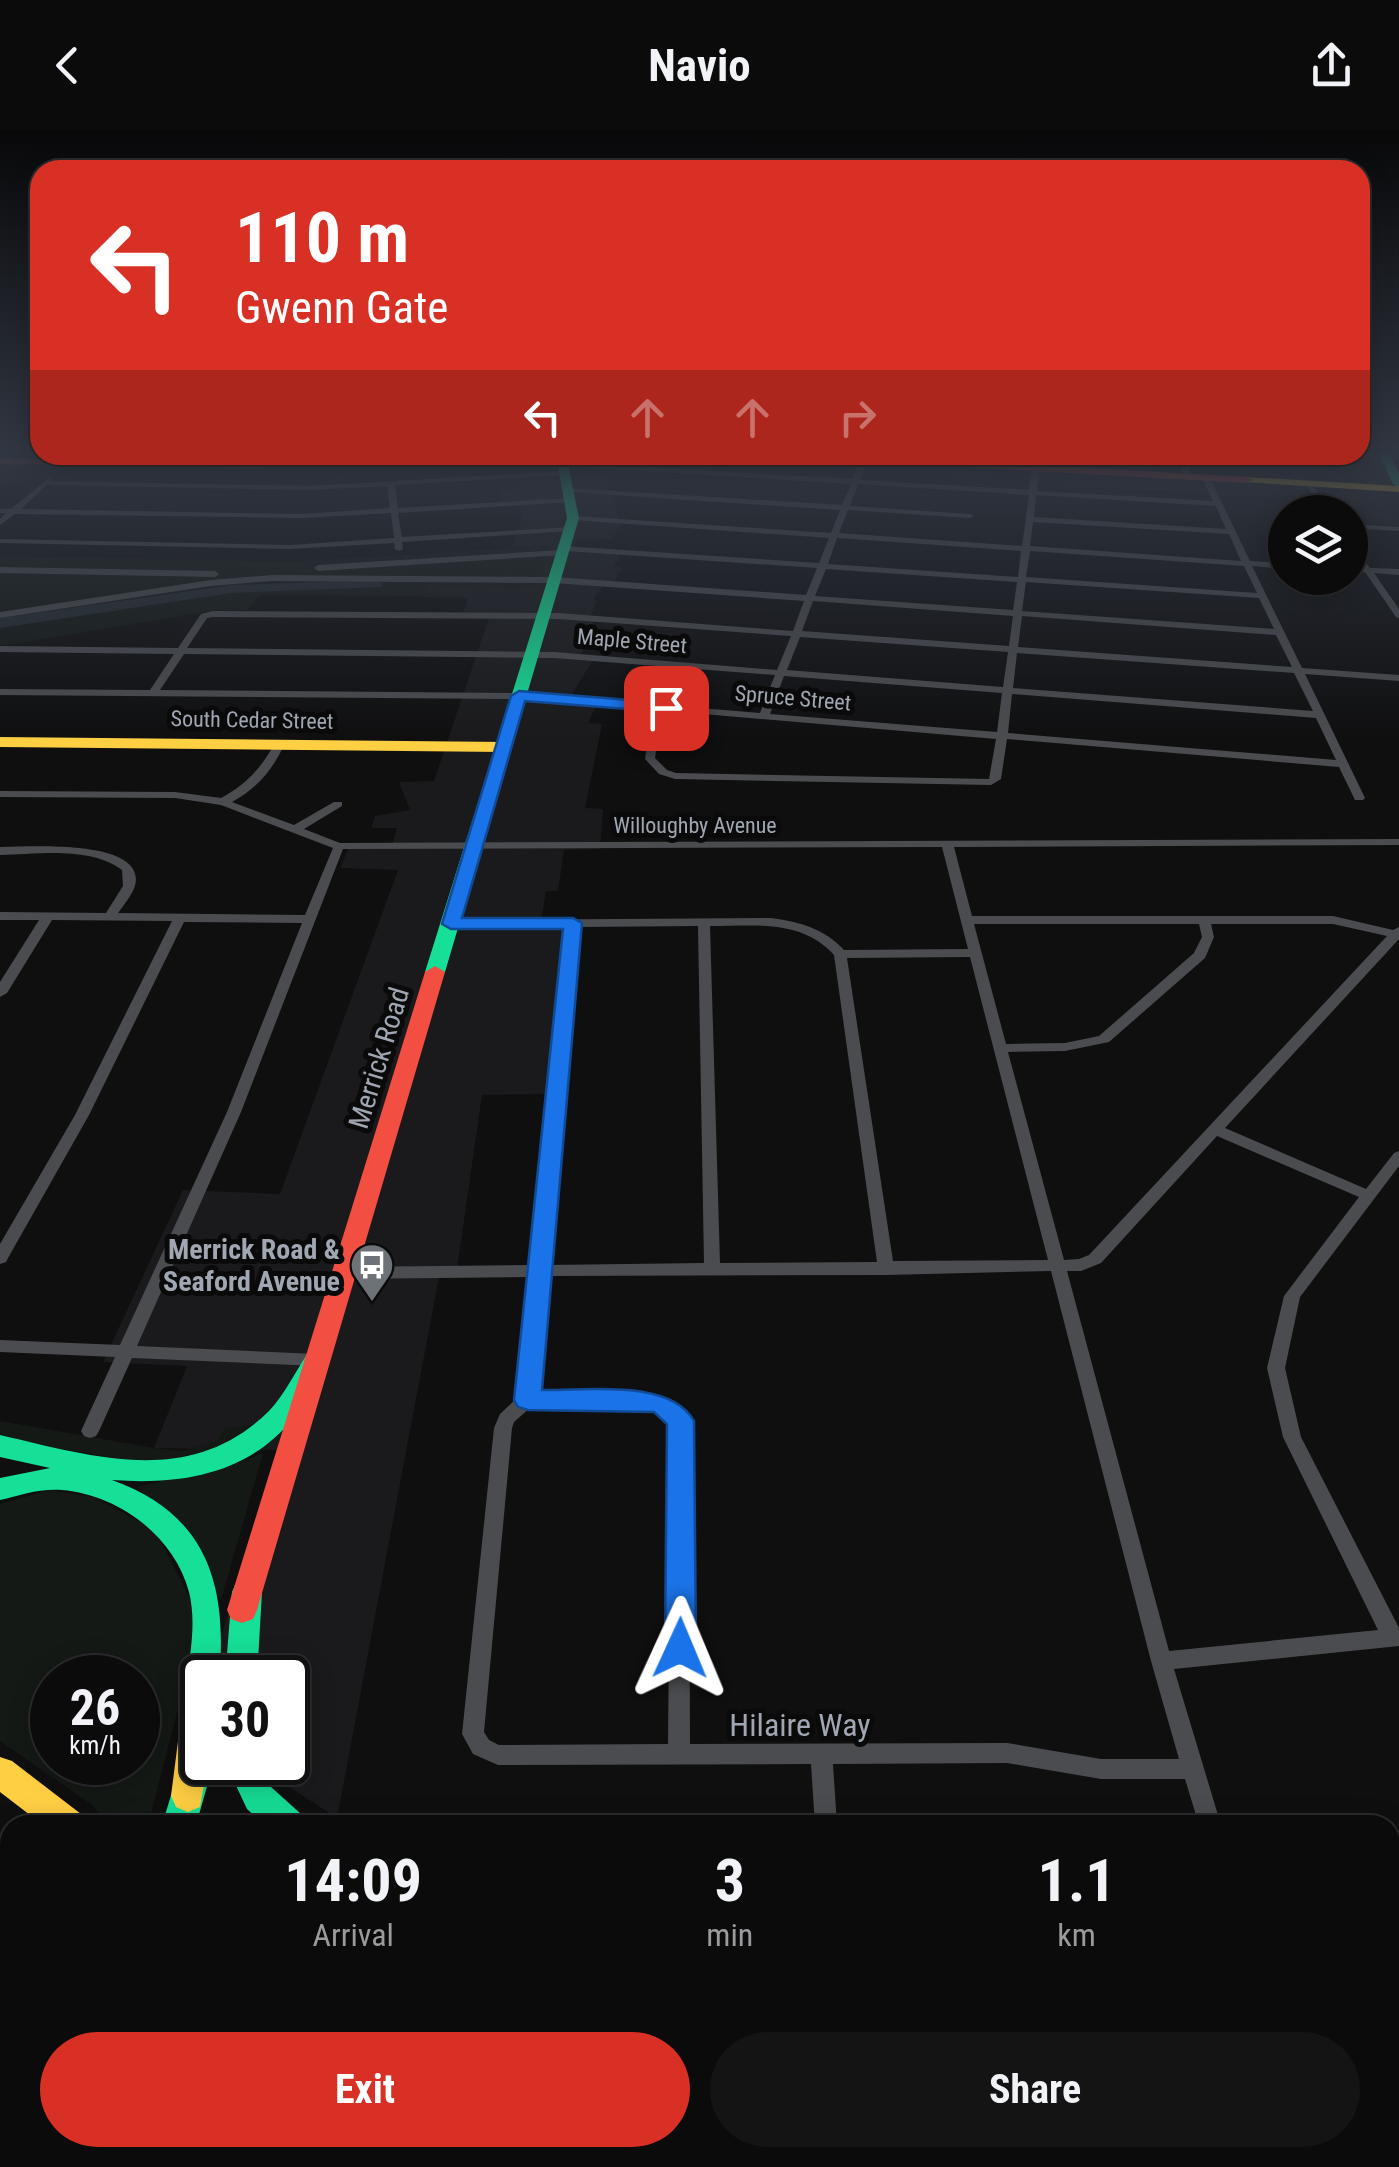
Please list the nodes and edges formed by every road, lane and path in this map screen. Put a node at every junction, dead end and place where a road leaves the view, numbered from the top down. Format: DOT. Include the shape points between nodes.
graph roads {
  1 [pos="350,549"];
  2 [pos="399,549"];
  3 [pos="559,549"];
  4 [pos="754,549"];
  5 [pos="829,549"];
  6 [pos="1026,549"];
  7 [pos="1041,549"];
  8 [pos="1239,549"];
  9 [pos="400,553"];
  10 [pos="1246,564"];
  11 [pos="1268,565"];
  12 [pos="823,566"];
  13 [pos="0,570"];
  14 [pos="1368,570"];
  15 [pos="1399,572"];
  16 [pos="1022,579"];
  17 [pos="554,580"];
  18 [pos="1262,596"];
  19 [pos="810,598"];
  20 [pos="1017,613"];
  21 [pos="0,614"];
  22 [pos="1399,615"];
  23 [pos="543,616"];
  24 [pos="1279,632"];
  25 [pos="796,634"];
  26 [pos="0,649"];
  27 [pos="1013,650"];
  28 [pos="180,651"];
  29 [pos="531,655"];
  30 [pos="1298,672"];
  31 [pos="781,673"];
  32 [pos="1399,678"];
  33 [pos="1008,691"];
  34 [pos="0,692"];
  35 [pos="153,693"];
  36 [pos="519,696"];
  37 [pos="666,708"];
  38 [pos="764,716"];
  39 [pos="1319,716"];
  40 [pos="1002,736"];
  41 [pos="0,742"];
  42 [pos="279,745"];
  43 [pos="504,747"];
  44 [pos="1342,764"];
  45 [pos="0,794"];
  46 [pos="1358,798"];
  47 [pos="223,802"];
  48 [pos="338,804"];
  49 [pos="294,830"];
  50 [pos="1399,842"];
  51 [pos="947,844"];
  52 [pos="339,846"];
  53 [pos="474,846"];
  54 [pos="0,851"];
  55 [pos="0,916"];
  56 [pos="48,916"];
  57 [pos="110,917"];
  58 [pos="180,918"];
  59 [pos="1204,919"];
  60 [pos="308,920"];
  61 [pos="967,920"];
  62 [pos="704,922"];
  63 [pos="573,923"];
  64 [pos="451,924"];
  65 [pos="1398,934"];
  66 [pos="975,953"];
  67 [pos="840,954"];
  68 [pos="0,993"];
  69 [pos="1000,1048"];
  70 [pos="1214,1130"];
  71 [pos="1399,1156"];
  72 [pos="1368,1195"];
  73 [pos="0,1258"];
  74 [pos="1057,1267"];
  75 [pos="886,1269"];
  76 [pos="712,1270"];
  77 [pos="540,1272"];
  78 [pos="344,1273"];
  79 [pos="0,1346"];
  80 [pos="126,1352"];
  81 [pos="317,1360"];
  82 [pos="528,1400"];
  83 [pos="90,1430"];
  84 [pos="0,1446"];
  85 [pos="0,1489"];
  86 [pos="248,1592"];
  87 [pos="1396,1637"];
  88 [pos="206,1655"];
  89 [pos="229,1655"];
  90 [pos="243,1655"];
  91 [pos="1161,1661"];
  92 [pos="820,1755"];
  93 [pos="679,1756"];
  94 [pos="1190,1769"];
  95 [pos="0,1772"];
  96 [pos="189,1785"];
  97 [pos="191,1785"];
  98 [pos="251,1785"];
  99 [pos="188,1796"];
  100 [pos="57,1815"];
  101 [pos="182,1815"];
  102 [pos="274,1815"];
  103 [pos="825,1815"];
  104 [pos="1206,1815"];
  1 -- 13 [label="street" via="237,573"];
  2 -- 9 [label="street"];
  3 -- 17 [label="main road, Merrick Road"];
  4 -- 12 [label="street"];
  5 -- 12 [label="street"];
  6 -- 16 [label="street"];
  7 -- 10 [label="street"];
  8 -- 10 [label="street"];
  10 -- 11 [label="street"];
  10 -- 18 [label="street"];
  12 -- 16 [label="street"];
  12 -- 19 [label="street"];
  14 -- 15 [label="street"];
  14 -- 22 [label="street"];
  16 -- 18 [label="street"];
  16 -- 20 [label="street"];
  17 -- 19 [label="street"];
  17 -- 21 [label="street" via="272,578"];
  17 -- 23 [label="main road, Merrick Road"];
  18 -- 24 [label="street"];
  19 -- 20 [label="street"];
  19 -- 25 [label="street"];
  20 -- 24 [label="street"];
  20 -- 27 [label="street"];
  23 -- 25 [label="street"];
  23 -- 28 [label="street" via="204,616"];
  23 -- 29 [label="main road, Merrick Road"];
  24 -- 30 [label="street"];
  25 -- 27 [label="street"];
  25 -- 31 [label="street"];
  26 -- 28 [label="street, Maple Street"];
  27 -- 30 [label="street"];
  27 -- 33 [label="street"];
  28 -- 29 [label="street, Maple Street"];
  28 -- 35 [label="street"];
  29 -- 31 [label="street, Maple Street"];
  29 -- 36 [label="main road, Merrick Road"];
  30 -- 32 [label="street"];
  30 -- 39 [label="street"];
  31 -- 33 [label="street, Maple Street"];
  31 -- 38 [label="street"];
  33 -- 39 [label="street, Maple Street"];
  33 -- 40 [label="street"];
  34 -- 35 [label="street, Spruce Street"];
  35 -- 36 [label="street, Spruce Street"];
  36 -- 37 [label="street, Spruce Street"];
  36 -- 43 [label="main road, Merrick Road"];
  37 -- 38 [label="street, Spruce Street"];
  37 -- 40 [label="street" via="650,759 676,776 991,782"];
  38 -- 40 [label="street, Spruce Street"];
  39 -- 44 [label="street"];
  40 -- 44 [label="street, Spruce Street"];
  41 -- 42 [label="main road, South Cedar Street"];
  42 -- 43 [label="main road, South Cedar Street"];
  42 -- 47 [label="street" via="267,772"];
  43 -- 53 [label="main road, Merrick Road"];
  44 -- 46 [label="street"];
  45 -- 47 [label="street, Willoughby Avenue" via="175,795"];
  47 -- 49 [label="street, Willoughby Avenue"];
  48 -- 49 [label="street"];
  49 -- 52 [label="street, Willoughby Avenue"];
  50 -- 51 [label="street, Willoughby Avenue"];
  51 -- 53 [label="street, Willoughby Avenue"];
  51 -- 61 [label="street"];
  52 -- 53 [label="street, Willoughby Avenue"];
  52 -- 60 [label="street"];
  53 -- 64 [label="main road, Merrick Road"];
  54 -- 57 [label="street" via="84,852 122,861 130,882"];
  55 -- 56 [label="street"];
  56 -- 57 [label="street"];
  56 -- 68 [label="street"];
  57 -- 58 [label="street"];
  58 -- 60 [label="street"];
  58 -- 73 [label="street" via="82,1115"];
  59 -- 61 [label="street"];
  59 -- 65 [label="street" via="1334,920"];
  59 -- 69 [label="street" via="1208,937 1200,955 1104,1039"];
  60 -- 80 [label="street" via="234,1112"];
  61 -- 66 [label="street"];
  62 -- 63 [label="street"];
  62 -- 67 [label="street" via="799,926 828,938"];
  62 -- 76 [label="street"];
  63 -- 64 [label="street"];
  63 -- 77 [label="street, Hilaire Way"];
  64 -- 78 [label="main road, Merrick Road"];
  65 -- 70 [label="street"];
  66 -- 67 [label="street"];
  66 -- 69 [label="street"];
  67 -- 75 [label="street"];
  69 -- 74 [label="street"];
  70 -- 72 [label="street"];
  70 -- 74 [label="street" via="1094,1260"];
  71 -- 72 [label="street"];
  72 -- 87 [label="street" via="1292,1296 1276,1368 1292,1437"];
  74 -- 75 [label="street"];
  74 -- 91 [label="street"];
  75 -- 76 [label="street"];
  76 -- 77 [label="street"];
  77 -- 78 [label="street"];
  77 -- 82 [label="street, Hilaire Way"];
  78 -- 81 [label="main road, Merrick Road"];
  79 -- 80 [label="street"];
  80 -- 81 [label="street"];
  80 -- 83 [label="street"];
  81 -- 84 [label="main road" via="276,1421 221,1463 188,1474 122,1471"];
  81 -- 86 [label="main road, Merrick Road"];
  82 -- 93 [label="street" via="654,1402 680,1421"];
  82 -- 93 [label="street, Hilaire Way" via="503,1428 473,1734 481,1747 498,1754"];
  85 -- 88 [label="main road" via="63,1479 107,1490 148,1511 190,1556 204,1587"];
  86 -- 89 [label="main road, Merrick Road"];
  86 -- 90 [label="main road"];
  87 -- 91 [label="street"];
  91 -- 94 [label="street"];
  92 -- 93 [label="street, Hilaire Way"];
  92 -- 94 [label="street, Hilaire Way" via="1008,1752 1101,1770"];
  92 -- 103 [label="street"];
  94 -- 104 [label="street"];
  95 -- 100 [label="main road"];
  96 -- 99 [label="main road"];
  97 -- 99 [label="main road"];
  98 -- 102 [label="main road"];
  99 -- 101 [label="main road"];
}
